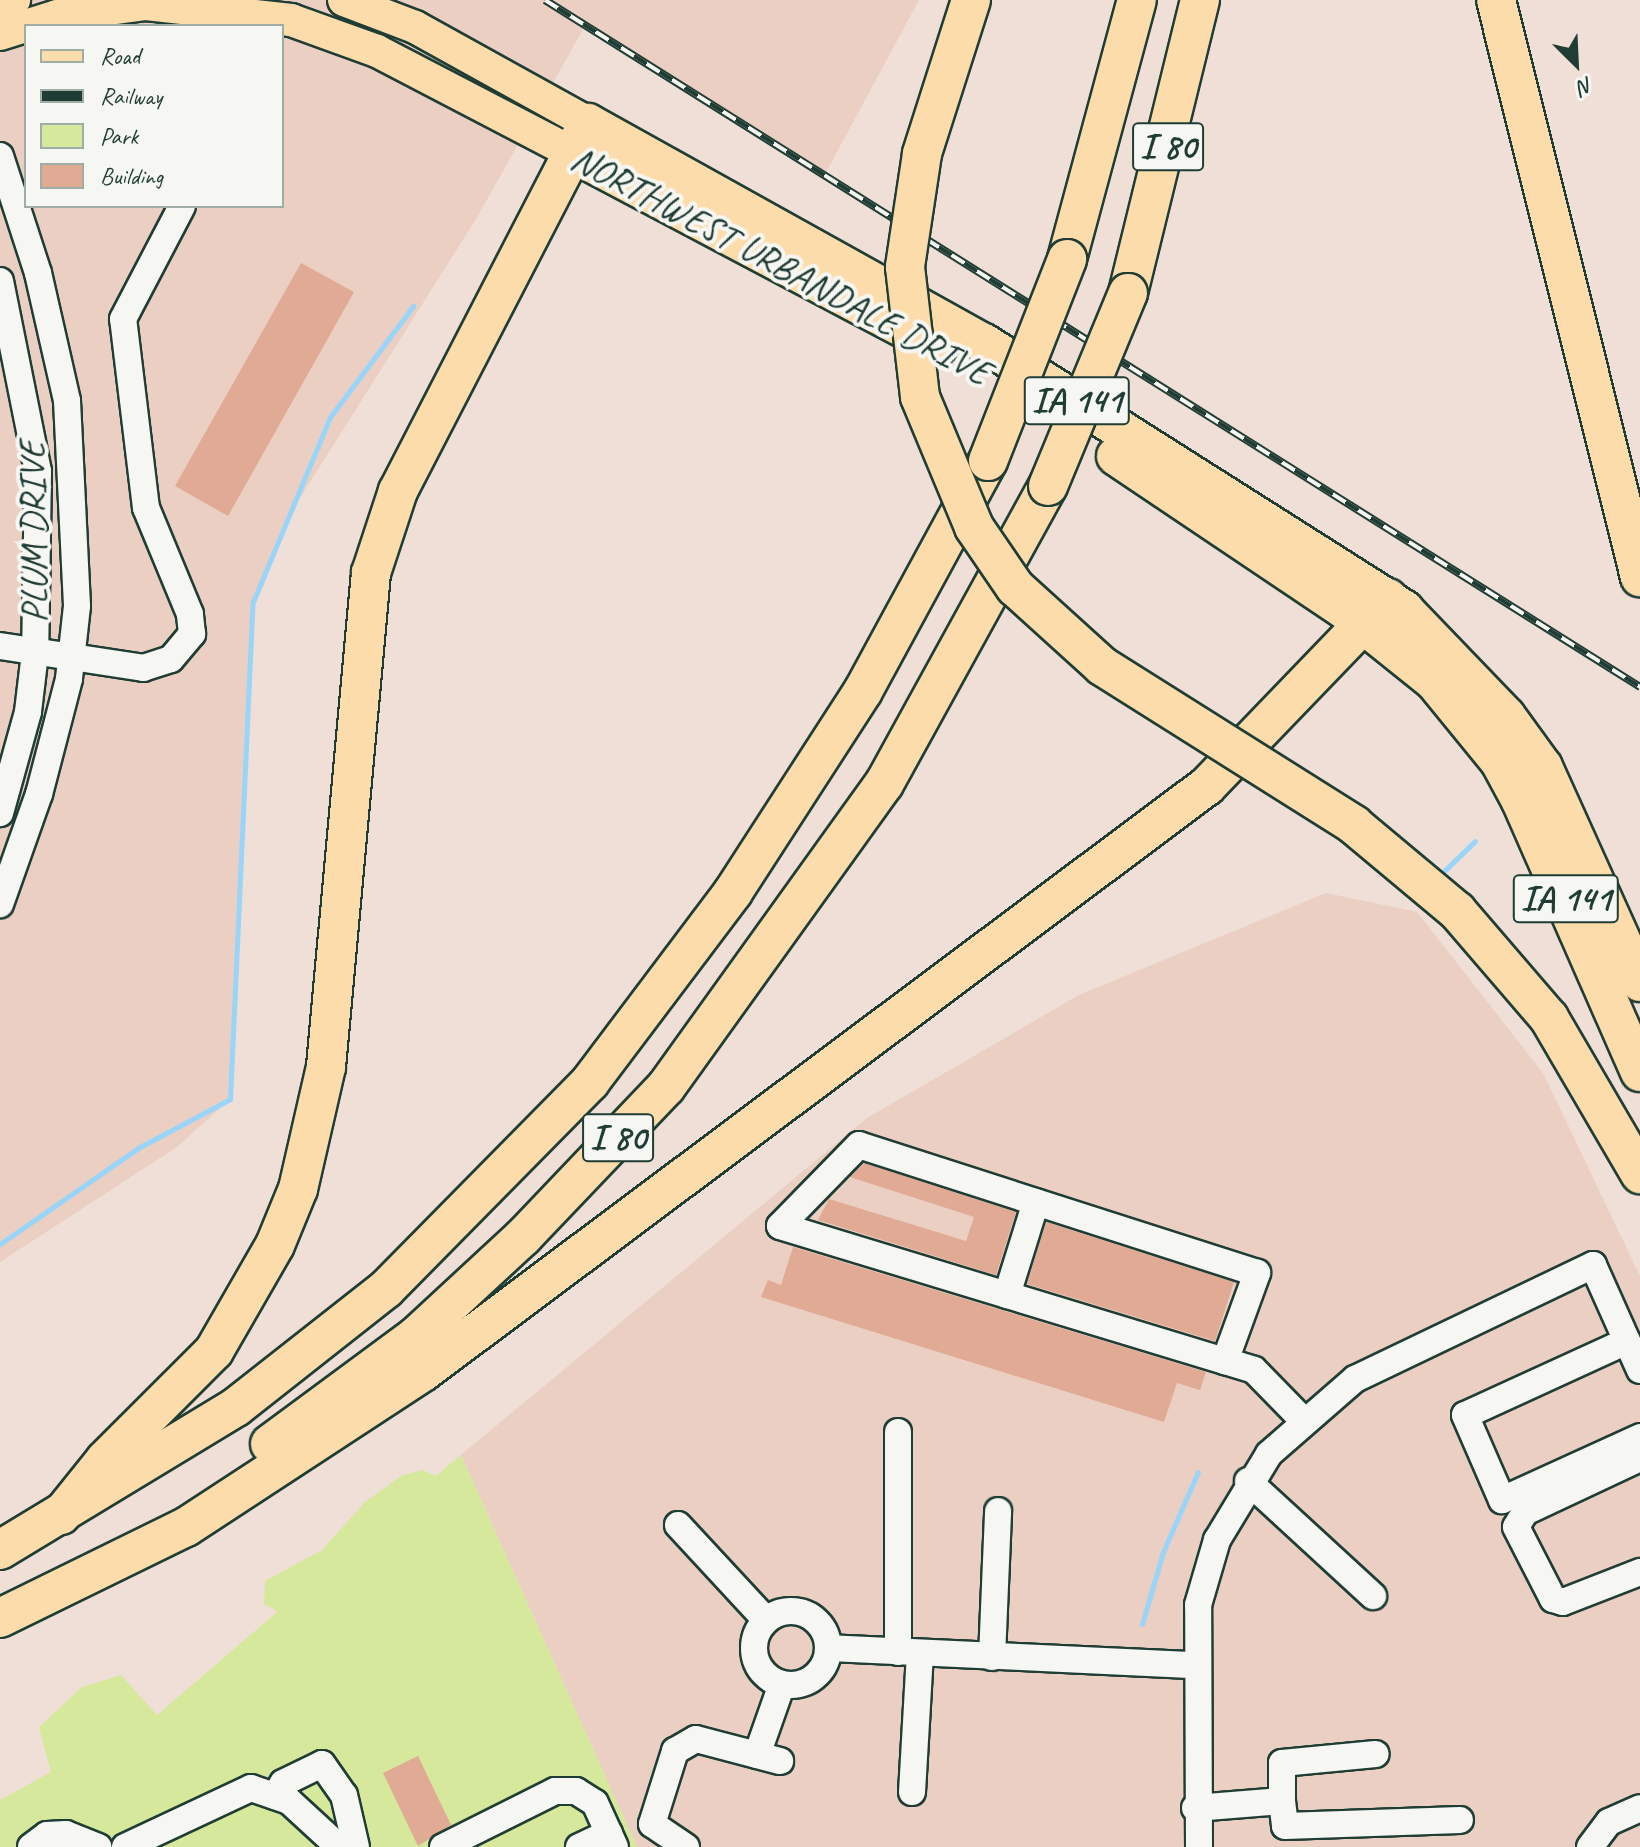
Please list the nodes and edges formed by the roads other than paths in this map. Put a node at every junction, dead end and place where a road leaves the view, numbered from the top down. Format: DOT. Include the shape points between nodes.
graph roads {
  1 [pos="14,0"];
  2 [pos="344,0"];
  3 [pos="971,0"];
  4 [pos="1137,0"];
  5 [pos="1200,0"];
  6 [pos="1496,0"];
  7 [pos="0,5"];
  8 [pos="32,24"];
  9 [pos="24,26"];
  10 [pos="0,34"];
  11 [pos="580,138"];
  12 [pos="0,156"];
  13 [pos="181,208"];
  14 [pos="0,281"];
  15 [pos="1640,577"];
  16 [pos="1376,611"];
  17 [pos="0,646"];
  18 [pos="35,653"];
  19 [pos="72,658"];
  20 [pos="1492,725"];
  21 [pos="0,813"];
  22 [pos="0,904"];
  23 [pos="1640,982"];
  24 [pos="1640,1072"];
  25 [pos="1640,1174"];
  26 [pos="1036,1202"];
  27 [pos="1007,1295"];
  28 [pos="1627,1341"];
  29 [pos="1225,1361"];
  30 [pos="1640,1370"];
  31 [pos="1303,1420"];
  32 [pos="898,1432"];
  33 [pos="1640,1437"];
  34 [pos="1640,1458"];
  35 [pos="1248,1481"];
  36 [pos="998,1511"];
  37 [pos="61,1515"];
  38 [pos="678,1525"];
  39 [pos="0,1550"];
  40 [pos="1640,1572"];
  41 [pos="1373,1596"];
  42 [pos="0,1616"];
  43 [pos="766,1620"];
  44 [pos="828,1648"];
  45 [pos="909,1653"];
  46 [pos="992,1657"];
  47 [pos="1193,1665"];
  48 [pos="782,1684"];
  49 [pos="1376,1754"];
  50 [pos="912,1792"];
  51 [pos="275,1796"];
  52 [pos="1282,1801"];
  53 [pos="1195,1808"];
  54 [pos="1640,1808"];
  55 [pos="1460,1820"];
  56 [pos="612,1840"];
  57 [pos="31,1847"];
  58 [pos="98,1847"];
  59 [pos="125,1847"];
  60 [pos="339,1847"];
  61 [pos="356,1847"];
  62 [pos="443,1847"];
  63 [pos="579,1847"];
  64 [pos="686,1847"];
  65 [pos="1199,1847"];
  66 [pos="1590,1847"];
  1 -- 7 [label="main road"];
  2 -- 11 [label="main road, NORTHWEST URBANDALE DRIVE" via="415,27"];
  3 -- 25 [label="highway, bridge" via="922,154 905,267 920,397 974,527 1015,587 1102,666 1354,825 1457,911 1549,1018"];
  4 -- 37 [label="highway, I 80, bridge" via="1067,259 988,461 863,691 733,892 590,1082 386,1289 236,1407"];
  5 -- 42 [label="highway, I 80, bridge" via="1128,293 1048,486 884,784 666,1087 523,1237 328,1406"];
  6 -- 15 [label="highway"];
  8 -- 11 [label="main road, NORTHWEST URBANDALE DRIVE" via="146,4 267,15 377,51"];
  9 -- 10 [label="main road, NORTHWEST URBANDALE DRIVE"];
  11 -- 16 [label="highway, NORTHWEST URBANDALE DRIVE / IA 141" via="984,343"];
  11 -- 37 [label="highway" via="398,491 371,573 326,1067 298,1189 275,1245 214,1351"];
  12 -- 19 [label="street, PLUM DRIVE" via="38,273 67,401 76,478"];
  13 -- 19 [label="street" via="123,319 146,508 190,614 192,634 158,666"];
  14 -- 18 [label="street, PLUM DRIVE" via="38,471"];
  16 -- 20 [label="highway, NORTHWEST URBANDALE DRIVE / IA 141" via="1434,681"];
  16 -- 42 [label="highway" via="1207,786 423,1372 186,1527"];
  17 -- 18 [label="street"];
  18 -- 19 [label="street"];
  18 -- 21 [label="street, PLUM DRIVE" via="28,712"];
  19 -- 22 [label="street, PLUM DRIVE" via="39,794"];
  20 -- 23 [label="highway, IA 141" via="1565,808"];
  20 -- 24 [label="highway, IA 141"];
  26 -- 27 [label="street"];
  26 -- 27 [label="street" via="859,1145 780,1226"];
  26 -- 29 [label="street" via="1257,1273"];
  27 -- 29 [label="street"];
  28 -- 30 [label="street"];
  28 -- 31 [label="street" via="1593,1265 1409,1350"];
  28 -- 33 [label="street" via="1465,1415 1502,1500"];
  29 -- 31 [label="street" via="1254,1370"];
  31 -- 35 [label="street"];
  32 -- 45 [label="street"];
  34 -- 40 [label="street" via="1525,1512 1516,1527 1553,1599 1563,1602"];
  35 -- 41 [label="street"];
  35 -- 47 [label="street" via="1205,1573"];
  36 -- 46 [label="street"];
  37 -- 39 [label="highway, I 80"];
  38 -- 43 [label="street"];
  43 -- 44 [label="street" via="800,1612 820,1625"];
  43 -- 48 [label="street" via="755,1657"];
  44 -- 45 [label="street"];
  44 -- 48 [label="street" via="813,1677"];
  45 -- 46 [label="street"];
  45 -- 50 [label="street"];
  46 -- 47 [label="street"];
  47 -- 53 [label="street"];
  48 -- 64 [label="street" via="768,1758 696,1739 675,1751 652,1824"];
  49 -- 52 [label="street" via="1282,1763"];
  51 -- 59 [label="street" via="232,1791"];
  51 -- 60 [label="street"];
  51 -- 61 [label="street" via="283,1783 322,1764 344,1795"];
  52 -- 53 [label="street"];
  52 -- 55 [label="street" via="1285,1826"];
  53 -- 65 [label="street"];
  54 -- 66 [label="street" via="1609,1822"];
  56 -- 62 [label="street" via="595,1803 576,1791 555,1791"];
  56 -- 63 [label="street"];
  57 -- 58 [label="street" via="47,1835 66,1834"];
}
